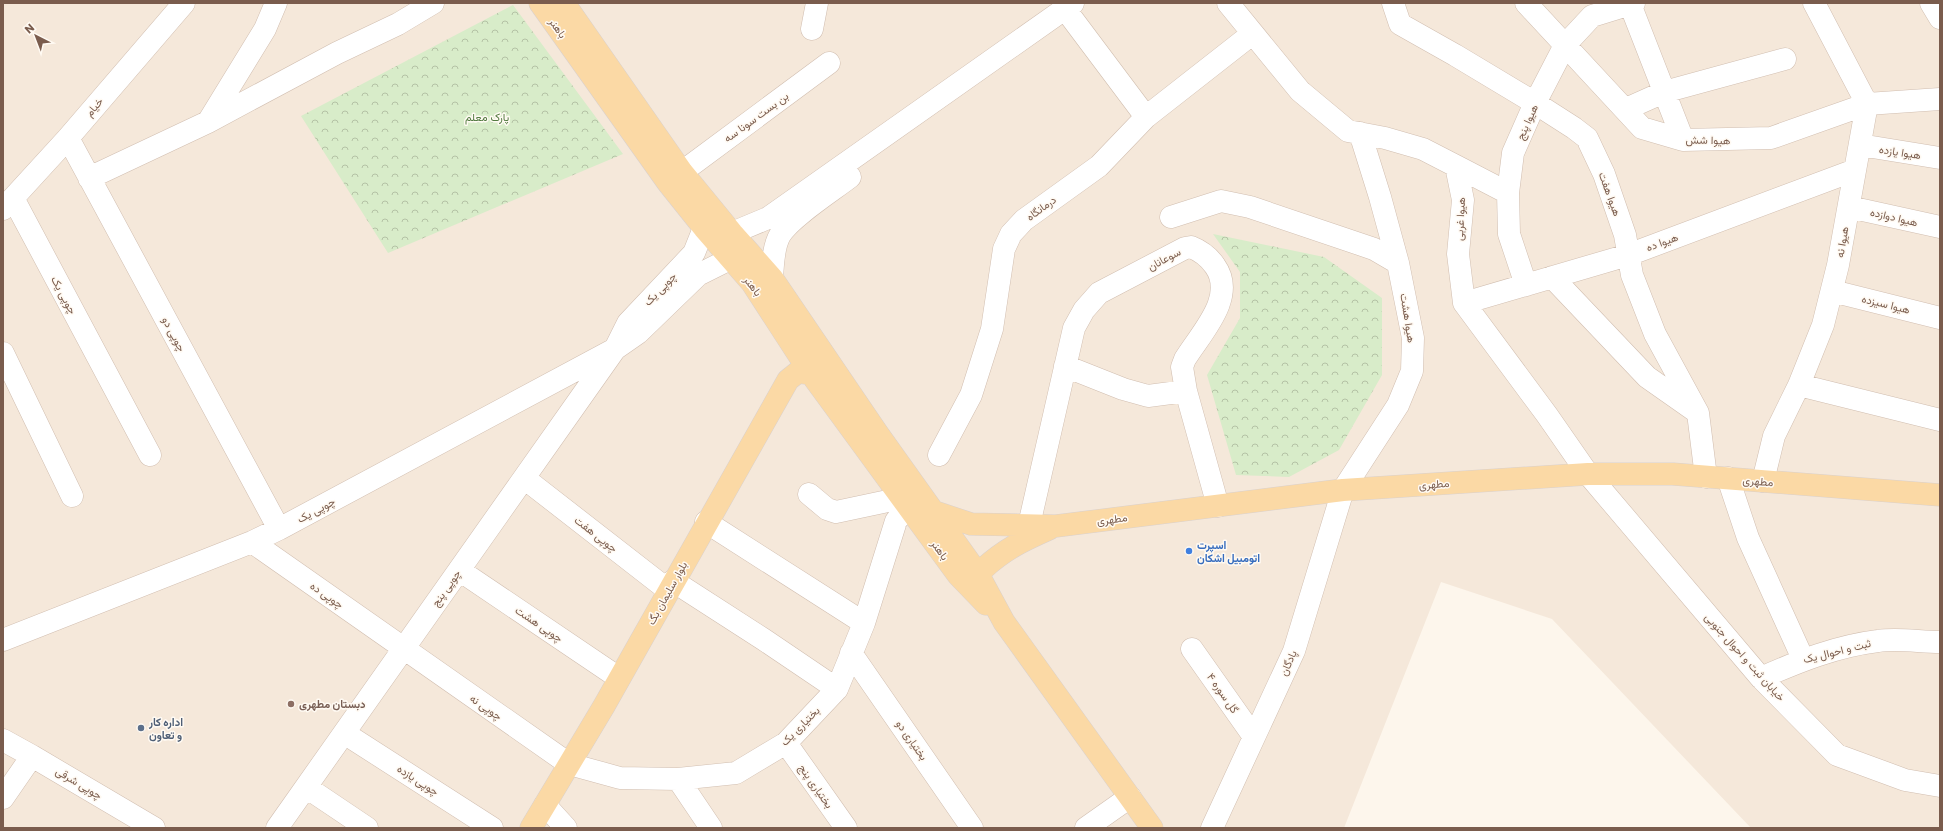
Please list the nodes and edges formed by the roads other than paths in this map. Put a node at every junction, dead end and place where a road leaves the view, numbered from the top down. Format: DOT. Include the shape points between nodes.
graph roads {
  1 [pos="184,3"];
  2 [pos="276,3"];
  3 [pos="433,3"];
  4 [pos="540,3"];
  5 [pos="564,3"];
  6 [pos="817,3"];
  7 [pos="1228,3"];
  8 [pos="1393,3"];
  9 [pos="1814,3"];
  10 [pos="1931,3"];
  11 [pos="1632,4"];
  12 [pos="1532,5"];
  13 [pos="1069,6"];
  14 [pos="1940,18"];
  15 [pos="812,29"];
  16 [pos="1252,34"];
  17 [pos="1565,45"];
  18 [pos="1785,59"];
  19 [pos="829,63"];
  20 [pos="1664,92"];
  21 [pos="1940,99"];
  22 [pos="1535,103"];
  23 [pos="1867,104"];
  24 [pos="1626,109"];
  25 [pos="1146,116"];
  26 [pos="208,122"];
  27 [pos="902,122"];
  28 [pos="1360,133"];
  29 [pos="68,138"];
  30 [pos="1683,140"];
  31 [pos="1860,145"];
  32 [pos="1940,158"];
  33 [pos="1456,166"];
  34 [pos="1855,170"];
  35 [pos="682,172"];
  36 [pos="89,178"];
  37 [pos="1508,194"];
  38 [pos="8,204"];
  39 [pos="1849,207"];
  40 [pos="1171,217"];
  41 [pos="1940,227"];
  42 [pos="704,228"];
  43 [pos="732,233"];
  44 [pos="1628,255"];
  45 [pos="730,259"];
  46 [pos="1398,262"];
  47 [pos="1552,277"];
  48 [pos="772,278"];
  49 [pos="1526,285"];
  50 [pos="1832,290"];
  51 [pos="1464,303"];
  52 [pos="1940,318"];
  53 [pos="615,349"];
  54 [pos="3,352"];
  55 [pos="1065,366"];
  56 [pos="811,374"];
  57 [pos="1799,385"];
  58 [pos="1186,391"];
  59 [pos="1698,413"];
  60 [pos="1940,420"];
  61 [pos="150,455"];
  62 [pos="939,455"];
  63 [pos="1588,474"];
  64 [pos="1706,477"];
  65 [pos="524,478"];
  66 [pos="1728,478"];
  67 [pos="1763,481"];
  68 [pos="1343,490"];
  69 [pos="809,494"];
  70 [pos="1940,495"];
  71 [pos="72,496"];
  72 [pos="905,502"];
  73 [pos="1218,506"];
  74 [pos="932,511"];
  75 [pos="706,522"];
  76 [pos="1029,525"];
  77 [pos="1056,526"];
  78 [pos="279,529"];
  79 [pos="252,542"];
  80 [pos="458,570"];
  81 [pos="968,574"];
  82 [pos="671,586"];
  83 [pos="864,623"];
  84 [pos="3,640"];
  85 [pos="1940,642"];
  86 [pos="403,649"];
  87 [pos="1192,649"];
  88 [pos="851,653"];
  89 [pos="1803,659"];
  90 [pos="619,678"];
  91 [pos="1761,678"];
  92 [pos="837,689"];
  93 [pos="344,733"];
  94 [pos="1254,737"];
  95 [pos="3,740"];
  96 [pos="786,743"];
  97 [pos="32,756"];
  98 [pos="569,764"];
  99 [pos="678,779"];
  100 [pos="1940,786"];
  101 [pos="306,787"];
  102 [pos="1130,797"];
  103 [pos="3,798"];
  104 [pos="545,805"];
  105 [pos="154,828"];
  106 [pos="277,828"];
  107 [pos="367,828"];
  108 [pos="492,828"];
  109 [pos="531,828"];
  110 [pos="566,828"];
  111 [pos="711,828"];
  112 [pos="846,828"];
  113 [pos="972,828"];
  114 [pos="1086,828"];
  115 [pos="1152,828"];
  116 [pos="1212,828"];
  1 -- 29 [label="street, خیام"];
  2 -- 26 [label="street" via="264,29"];
  3 -- 26 [label="street" via="398,24"];
  4 -- 42 [label="main road, باهنر" via="668,183"];
  5 -- 35 [label="main road, باهنر"];
  6 -- 15 [label="street"];
  7 -- 16 [label="street"];
  8 -- 22 [label="street, هیوا هفت" via="1400,24"];
  9 -- 23 [label="street"];
  10 -- 14 [label="street"];
  11 -- 17 [label="street, هیوا پنج" via="1592,16"];
  11 -- 20 [label="street"];
  12 -- 17 [label="street, هیوا شش"];
  13 -- 25 [label="street"];
  13 -- 27 [label="street"];
  16 -- 25 [label="street, درمانگاه"];
  16 -- 28 [label="street" via="1300,91 1348,131"];
  17 -- 22 [label="street, هیوا پنج"];
  17 -- 24 [label="street, هیوا شش"];
  18 -- 20 [label="street"];
  19 -- 35 [label="street, بن بست سونا سه"];
  20 -- 24 [label="street"];
  20 -- 30 [label="street"];
  21 -- 23 [label="street, هیوا شش"];
  22 -- 37 [label="street, هیوا پنج" via="1513,153"];
  22 -- 44 [label="street, هیوا هفت" via="1587,138 1604,174 1625,235"];
  23 -- 30 [label="street, هیوا شش" via="1771,138"];
  23 -- 31 [label="street, هیوا نه"];
  24 -- 30 [label="street, هیوا شش" via="1642,128"];
  25 -- 62 [label="street, درمانگاه" via="1099,166 1024,220 1011,234 1004,249 992,329 971,395"];
  26 -- 36 [label="street"];
  27 -- 43 [label="street" via="768,218"];
  27 -- 48 [label="street" via="866,164 792,222 780,235 774,253"];
  28 -- 33 [label="street" via="1424,149"];
  28 -- 46 [label="street, هیوا هشت"];
  29 -- 36 [label="street, چوپی دو"];
  29 -- 38 [label="street, خیام"];
  31 -- 32 [label="street, هیوا یازده"];
  31 -- 34 [label="street, هیوا نه"];
  33 -- 37 [label="street"];
  33 -- 51 [label="street, هیوا غربی" via="1463,200 1458,254"];
  34 -- 39 [label="street, هیوا نه"];
  34 -- 44 [label="street, هیوا ده"];
  35 -- 43 [label="main road, باهنر"];
  36 -- 78 [label="street, چوپی دو"];
  37 -- 49 [label="street, هیوا پنج" via="1509,234"];
  38 -- 61 [label="street, چوپی یک"];
  39 -- 41 [label="street, هیوا دوازده"];
  39 -- 50 [label="street, هیوا نه"];
  40 -- 46 [label="street" via="1221,202 1250,207 1374,248"];
  42 -- 45 [label="main road, باهنر"];
  42 -- 53 [label="street, چوپی یک" via="694,253 628,323"];
  43 -- 48 [label="main road, باهنر"];
  44 -- 47 [label="street, هیوا ده"];
  44 -- 59 [label="street, هیوا هفت" via="1632,275 1655,334"];
  45 -- 53 [label="street, چوپی یک" via="698,275 638,333"];
  45 -- 56 [label="main road, باهنر" via="752,283"];
  46 -- 68 [label="street, هیوا هشت" via="1413,338 1412,371 1398,405"];
  47 -- 49 [label="street, هیوا ده"];
  47 -- 59 [label="street" via="1647,377"];
  48 -- 74 [label="main road, باهنر"];
  49 -- 51 [label="street, هیوا ده"];
  50 -- 52 [label="street, هیوا سیزده"];
  50 -- 57 [label="street, هیوا نه" via="1823,325"];
  51 -- 63 [label="street, هیوا غربی"];
  53 -- 65 [label="street, چوپی پنج"];
  53 -- 78 [label="street, چوپی یک"];
  54 -- 71 [label="street"];
  55 -- 58 [label="street" via="1148,396"];
  55 -- 58 [label="street, سوعانان" via="1074,328 1084,310 1099,293 1191,247 1209,258 1220,273 1223,289 1217,310 1182,367"];
  55 -- 76 [label="street, سوعانان"];
  56 -- 72 [label="main road, باهنر"];
  56 -- 75 [label="main road, بلوار سلیمان بگ" via="798,372 788,380"];
  57 -- 60 [label="street"];
  57 -- 67 [label="street, هیوا نه" via="1774,436"];
  58 -- 73 [label="street, سوعانان"];
  59 -- 64 [label="street, هیوا هفت"];
  63 -- 64 [label="main road, مطهری" via="1673,474"];
  63 -- 68 [label="main road, مطهری"];
  63 -- 91 [label="street, خیابان ثبت و احوال جنوبی"];
  64 -- 66 [label="main road, مطهری"];
  65 -- 80 [label="street, چوپی پنج"];
  65 -- 82 [label="street, چوپی هفت"];
  66 -- 67 [label="main road, مطهری"];
  66 -- 89 [label="street" via="1748,538"];
  67 -- 70 [label="main road, مطهری"];
  68 -- 73 [label="main road, مطهری"];
  68 -- 94 [label="street, پادگان" via="1294,651"];
  69 -- 72 [label="street" via="827,509 836,512"];
  72 -- 81 [label="main road, باهنر"];
  72 -- 83 [label="street, بختیاری یک" via="896,521"];
  73 -- 77 [label="main road, مطهری"];
  74 -- 76 [label="main road, مطهری" via="971,524"];
  74 -- 81 [label="main road, باهنر"];
  75 -- 82 [label="main road, بلوار سلیمان بگ"];
  75 -- 83 [label="street"];
  76 -- 77 [label="main road, مطهری"];
  77 -- 81 [label="main road" via="1015,544"];
  78 -- 79 [label="street, چوپی یک"];
  79 -- 84 [label="street, چوپی یک"];
  79 -- 86 [label="street, چوپی ده"];
  80 -- 86 [label="street, چوپی پنج"];
  80 -- 90 [label="street, چوپی هشت"];
  81 -- 102 [label="main road, باهنر"];
  82 -- 90 [label="main road, بلوار سلیمان بگ"];
  82 -- 92 [label="street, چوپی هفت" via="763,639"];
  83 -- 88 [label="street, بختیاری یک"];
  85 -- 89 [label="street, ثبت و احوال یک" via="1879,640"];
  86 -- 93 [label="street, چوپی پنج"];
  86 -- 98 [label="street, چوپی نه"];
  87 -- 94 [label="street, گل سوره ۴"];
  88 -- 92 [label="street, بختیاری یک"];
  88 -- 113 [label="street, بختیاری دو"];
  89 -- 91 [label="street, ثبت و احوال یک"];
  90 -- 98 [label="main road, بلوار سلیمان بگ"];
  91 -- 100 [label="street, خیابان ثبت و احوال جنوبی" via="1837,755 1905,780"];
  92 -- 96 [label="street, بختیاری یک"];
  93 -- 101 [label="street, چوپی پنج"];
  93 -- 108 [label="street, چوپی یازده"];
  94 -- 116 [label="street, پادگان"];
  95 -- 97 [label="street, چوپی شرقی"];
  96 -- 99 [label="street, بختیاری یک" via="736,773"];
  96 -- 112 [label="street, بختیاری پنج"];
  97 -- 103 [label="street"];
  97 -- 105 [label="street, چوپی شرقی"];
  98 -- 99 [label="street, بختیاری یک" via="620,778"];
  98 -- 104 [label="main road, بلوار سلیمان بگ"];
  99 -- 111 [label="street"];
  101 -- 106 [label="street, چوپی پنج"];
  101 -- 107 [label="street"];
  102 -- 114 [label="street"];
  102 -- 115 [label="main road, باهنر"];
  104 -- 109 [label="main road, بلوار سلیمان بگ"];
  104 -- 110 [label="street"];
}
